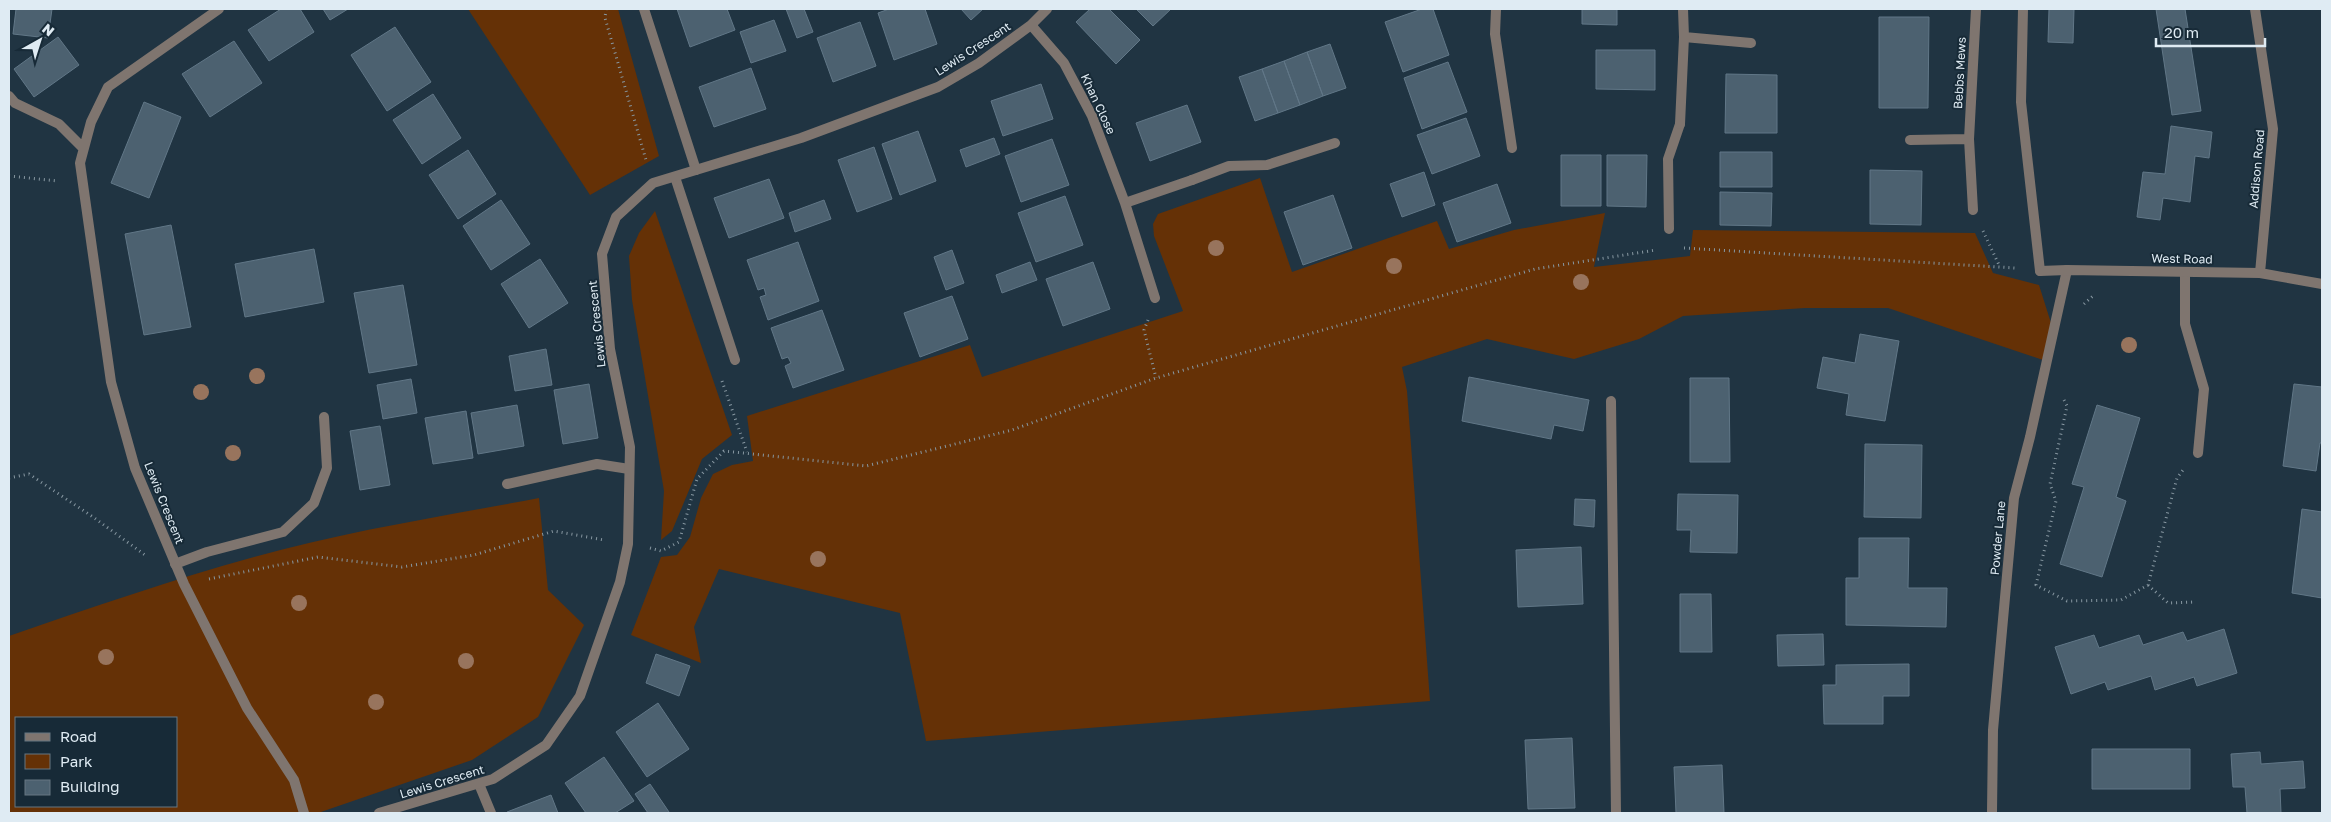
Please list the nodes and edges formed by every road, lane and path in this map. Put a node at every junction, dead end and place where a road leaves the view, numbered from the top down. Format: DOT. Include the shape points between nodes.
graph roads {
  1 [pos="219,9"];
  2 [pos="644,9"];
  3 [pos="1047,9"];
  4 [pos="1496,9"];
  5 [pos="1683,9"];
  6 [pos="1976,9"];
  7 [pos="2023,9"];
  8 [pos="2255,9"];
  9 [pos="1031,25"];
  10 [pos="1684,37"];
  11 [pos="1751,43"];
  12 [pos="9,96"];
  13 [pos="1969,139"];
  14 [pos="1910,140"];
  15 [pos="1335,143"];
  16 [pos="83,148"];
  17 [pos="1512,148"];
  18 [pos="696,170"];
  19 [pos="9,176"];
  20 [pos="675,176"];
  21 [pos="82,183"];
  22 [pos="1125,203"];
  23 [pos="1973,210"];
  24 [pos="1669,229"];
  25 [pos="1678,248"];
  26 [pos="1659,249"];
  27 [pos="2000,266"];
  28 [pos="2067,270"];
  29 [pos="2101,270"];
  30 [pos="2040,271"];
  31 [pos="2185,272"];
  32 [pos="2260,273"];
  33 [pos="2322,284"];
  34 [pos="1155,298"];
  35 [pos="2083,306"];
  36 [pos="735,360"];
  37 [pos="1156,378"];
  38 [pos="2060,392"];
  39 [pos="1611,401"];
  40 [pos="324,417"];
  41 [pos="2198,453"];
  42 [pos="629,469"];
  43 [pos="9,478"];
  44 [pos="507,484"];
  45 [pos="628,544"];
  46 [pos="146,556"];
  47 [pos="175,564"];
  48 [pos="184,584"];
  49 [pos="2148,585"];
  50 [pos="2195,602"];
  51 [pos="479,784"];
  52 [pos="304,813"];
  53 [pos="379,813"];
  54 [pos="491,813"];
  55 [pos="1616,813"];
  56 [pos="1992,813"];
  1 -- 16 [label="street, Lewis Crescent" via="108,87"];
  2 -- 18 [label="street"];
  3 -- 9 [label="street, Lewis Crescent"];
  4 -- 17 [label="street" via="1495,34"];
  5 -- 10 [label="street"];
  6 -- 13 [label="street, Bebbs Mews"];
  7 -- 30 [label="street" via="2021,102"];
  8 -- 32 [label="street, Addison Road" via="2274,129"];
  9 -- 18 [label="street, Lewis Crescent" via="979,63 938,86 801,138"];
  9 -- 22 [label="street, Khan Close" via="1069,72 1092,116"];
  10 -- 11 [label="street"];
  10 -- 24 [label="street" via="1680,124 1668,159"];
  12 -- 16 [label="street" via="15,103 59,124"];
  13 -- 14 [label="street"];
  13 -- 23 [label="street, Bebbs Mews"];
  15 -- 22 [label="street" via="1267,165 1229,166"];
  16 -- 21 [label="street, Lewis Crescent" via="80,163"];
  18 -- 20 [label="street, Lewis Crescent"];
  19 -- 21 [label="path"];
  20 -- 36 [label="street"];
  20 -- 42 [label="street, Lewis Crescent" via="653,183 616,217 602,254 610,350 630,446"];
  21 -- 47 [label="street, Lewis Crescent" via="111,382 135,468"];
  22 -- 34 [label="street, Khan Close"];
  23 -- 27 [label="path"];
  25 -- 27 [label="path"];
  26 -- 37 [label="path" via="1535,269"];
  27 -- 30 [label="path"];
  28 -- 29 [label="street, West Road"];
  28 -- 30 [label="street, West Road"];
  28 -- 56 [label="street, Powder Lane" via="2014,498 1993,730"];
  29 -- 31 [label="street, West Road"];
  29 -- 35 [label="path" via="2103,286"];
  31 -- 32 [label="street, West Road"];
  31 -- 41 [label="street" via="2186,324 2204,389"];
  32 -- 33 [label="street, West Road"];
  34 -- 37 [label="path" via="1144,330"];
  37 -- 45 [label="path" via="1012,430 866,466 724,451 697,479 679,542 661,550"];
  38 -- 49 [label="path" via="2067,406 2050,484 2056,501 2036,586 2067,600 2121,600"];
  39 -- 55 [label="street"];
  40 -- 47 [label="street" via="327,468 314,504 283,532"];
  41 -- 49 [label="path" via="2177,478"];
  42 -- 44 [label="street" via="597,464"];
  42 -- 45 [label="street, Lewis Crescent"];
  43 -- 46 [label="path" via="29,474"];
  45 -- 48 [label="path" via="554,531 474,555 402,567 318,557"];
  45 -- 51 [label="street, Lewis Crescent" via="620,582 580,696 546,746 493,779"];
  47 -- 48 [label="street, Lewis Crescent"];
  48 -- 52 [label="street, Lewis Crescent" via="248,708 294,780"];
  49 -- 50 [label="path" via="2168,602"];
  51 -- 53 [label="street, Lewis Crescent"];
  51 -- 54 [label="street"];
}
